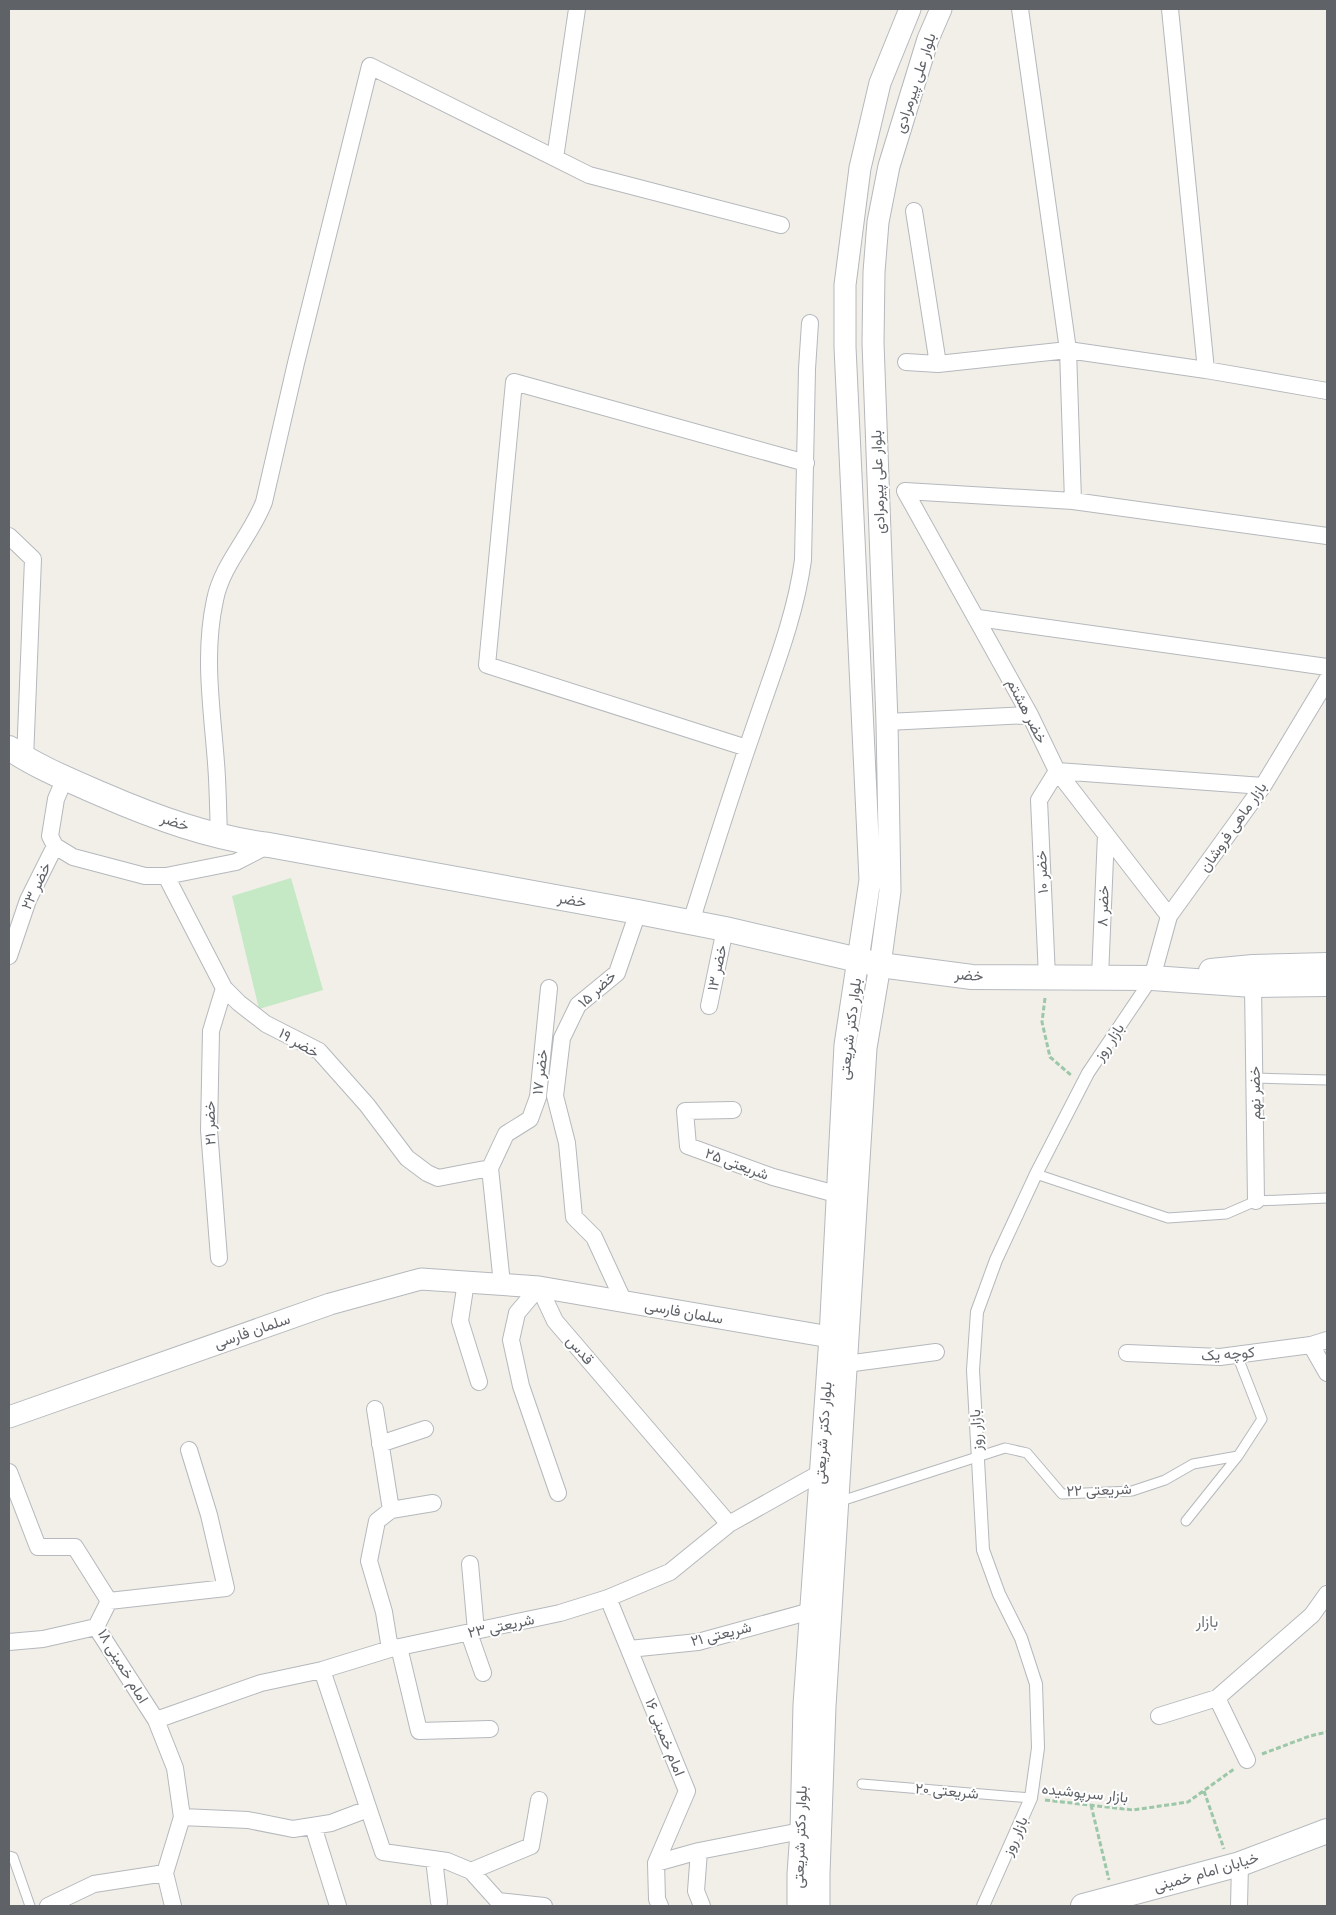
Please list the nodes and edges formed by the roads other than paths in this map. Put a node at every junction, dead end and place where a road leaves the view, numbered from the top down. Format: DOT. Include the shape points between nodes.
graph roads {
  1 [pos="577,9"];
  2 [pos="910,9"];
  3 [pos="940,9"];
  4 [pos="1020,9"];
  5 [pos="1170,9"];
  6 [pos="555,158"];
  7 [pos="914,211"];
  8 [pos="781,225"];
  9 [pos="810,322"];
  10 [pos="1068,350"];
  11 [pos="906,362"];
  12 [pos="938,364"];
  13 [pos="1206,370"];
  14 [pos="1327,391"];
  15 [pos="806,463"];
  16 [pos="1073,501"];
  17 [pos="9,536"];
  18 [pos="1327,536"];
  19 [pos="978,618"];
  20 [pos="1327,667"];
  21 [pos="1327,680"];
  22 [pos="1030,715"];
  23 [pos="863,722"];
  24 [pos="887,722"];
  25 [pos="747,748"];
  26 [pos="17,753"];
  27 [pos="1057,771"];
  28 [pos="65,778"];
  29 [pos="1263,786"];
  30 [pos="1106,834"];
  31 [pos="219,835"];
  32 [pos="269,845"];
  33 [pos="55,846"];
  34 [pos="166,876"];
  35 [pos="638,912"];
  36 [pos="1170,916"];
  37 [pos="691,922"];
  38 [pos="725,929"];
  39 [pos="9,956"];
  40 [pos="869,963"];
  41 [pos="1327,965"];
  42 [pos="1047,977"];
  43 [pos="1100,978"];
  44 [pos="1152,978"];
  45 [pos="1327,984"];
  46 [pos="1253,985"];
  47 [pos="224,988"];
  48 [pos="549,988"];
  49 [pos="709,1006"];
  50 [pos="845,1045"];
  51 [pos="866,1048"];
  52 [pos="1254,1078"];
  53 [pos="1327,1080"];
  54 [pos="733,1110"];
  55 [pos="490,1168"];
  56 [pos="1036,1174"];
  57 [pos="836,1194"];
  58 [pos="1327,1198"];
  59 [pos="1256,1201"];
  60 [pos="219,1258"];
  61 [pos="466,1282"];
  62 [pos="502,1284"];
  63 [pos="539,1288"];
  64 [pos="624,1302"];
  65 [pos="830,1337"];
  66 [pos="1327,1340"];
  67 [pos="1311,1345"];
  68 [pos="936,1352"];
  69 [pos="1127,1352"];
  70 [pos="1237,1355"];
  71 [pos="846,1364"];
  72 [pos="1327,1373"];
  73 [pos="479,1382"];
  74 [pos="375,1409"];
  75 [pos="9,1417"];
  76 [pos="425,1429"];
  77 [pos="380,1444"];
  78 [pos="189,1450"];
  79 [pos="978,1456"];
  80 [pos="1238,1456"];
  81 [pos="9,1472"];
  82 [pos="820,1473"];
  83 [pos="558,1494"];
  84 [pos="838,1502"];
  85 [pos="433,1503"];
  86 [pos="391,1510"];
  87 [pos="1186,1521"];
  88 [pos="729,1524"];
  89 [pos="470,1564"];
  90 [pos="1327,1594"];
  91 [pos="608,1598"];
  92 [pos="109,1601"];
  93 [pos="811,1611"];
  94 [pos="96,1627"];
  95 [pos="473,1632"];
  96 [pos="9,1642"];
  97 [pos="394,1648"];
  98 [pos="629,1649"];
  99 [pos="322,1670"];
  100 [pos="483,1673"];
  101 [pos="1217,1698"];
  102 [pos="1159,1716"];
  103 [pos="156,1720"];
  104 [pos="490,1729"];
  105 [pos="1247,1760"];
  106 [pos="862,1784"];
  107 [pos="1032,1798"];
  108 [pos="539,1800"];
  109 [pos="368,1809"];
  110 [pos="182,1817"];
  111 [pos="313,1826"];
  112 [pos="801,1831"];
  113 [pos="1327,1831"];
  114 [pos="699,1851"];
  115 [pos="9,1856"];
  116 [pos="434,1860"];
  117 [pos="656,1863"];
  118 [pos="1235,1866"];
  119 [pos="471,1871"];
  120 [pos="165,1873"];
  121 [pos="798,1874"];
  122 [pos="819,1874"];
  123 [pos="439,1902"];
  124 [pos="1100,1903"];
  125 [pos="499,1904"];
  126 [pos="30,1906"];
  127 [pos="48,1906"];
  128 [pos="173,1906"];
  129 [pos="338,1906"];
  130 [pos="544,1906"];
  131 [pos="660,1906"];
  132 [pos="702,1906"];
  133 [pos="798,1906"];
  134 [pos="820,1906"];
  135 [pos="983,1906"];
  136 [pos="1239,1906"];
  1 -- 6 [label="street"];
  2 -- 23 [label="street, بلوار علی پیرمرادی" via="880,83 860,168 845,285 845,357"];
  3 -- 24 [label="street, بلوار علی پیرمرادی" via="889,166 878,222 874,272 873,342"];
  4 -- 10 [label="street"];
  5 -- 13 [label="street"];
  6 -- 8 [label="street" via="589,175"];
  6 -- 31 [label="street" via="370,66 264,502 214,600 208,658"];
  7 -- 12 [label="street"];
  9 -- 15 [label="street"];
  10 -- 12 [label="street"];
  10 -- 13 [label="street"];
  10 -- 16 [label="street"];
  11 -- 12 [label="street"];
  13 -- 14 [label="street"];
  15 -- 25 [label="street" via="799,589"];
  15 -- 25 [label="street" via="514,382 487,665"];
  16 -- 18 [label="street"];
  16 -- 19 [label="street, خضر هشتم" via="905,491"];
  17 -- 26 [label="street" via="33,559"];
  19 -- 20 [label="street"];
  19 -- 22 [label="street, خضر هشتم"];
  21 -- 29 [label="street, بازار ماهی فروشان"];
  22 -- 24 [label="street"];
  22 -- 27 [label="street, خضر هشتم"];
  23 -- 24 [label="street"];
  23 -- 40 [label="street, بلوار علی پیرمرادی" via="870,880"];
  24 -- 40 [label="street, بلوار علی پیرمرادی" via="890,890"];
  25 -- 37 [label="street"];
  26 -- 28 [label="main road, خضر"];
  27 -- 29 [label="street"];
  27 -- 30 [label="street, خضر هشتم"];
  27 -- 42 [label="street, خضر ۱۰" via="1039,800"];
  28 -- 31 [label="main road, خضر" via="173,822"];
  28 -- 33 [label="street" via="56,799 50,836"];
  29 -- 36 [label="street, بازار ماهی فروشان"];
  30 -- 36 [label="street, خضر هشتم"];
  30 -- 43 [label="street, خضر ۸"];
  31 -- 32 [label="main road, خضر" via="240,842"];
  32 -- 34 [label="street" via="236,862"];
  32 -- 35 [label="main road, خضر"];
  33 -- 34 [label="street" via="73,856 145,876"];
  33 -- 39 [label="street, خضر ۲۳" via="28,900"];
  34 -- 47 [label="street, خضر ۱۹"];
  35 -- 37 [label="main road, خضر"];
  35 -- 64 [label="street, خضر ۱۵" via="618,973 578,1005 562,1038 555,1096 567,1143 574,1217 594,1237"];
  36 -- 44 [label="street, بازار ماهی فروشان"];
  37 -- 38 [label="main road, خضر"];
  38 -- 40 [label="main road, خضر"];
  38 -- 49 [label="street, خضر ۱۳"];
  40 -- 42 [label="main road, خضر" via="972,977"];
  40 -- 50 [label="street, بلوار دکتر شریعتی"];
  40 -- 51 [label="street, بلوار دکتر شریعتی"];
  41 -- 44 [label="main road, خضر" via="1253,967"];
  42 -- 43 [label="main road, خضر"];
  43 -- 44 [label="main road, خضر"];
  44 -- 46 [label="main road, خضر"];
  44 -- 56 [label="street, بازار روز" via="1088,1073"];
  45 -- 46 [label="main road, خضر"];
  46 -- 52 [label="street, خضر نهم"];
  47 -- 55 [label="street, خضر ۱۹" via="266,1024 319,1052 367,1105 407,1158 427,1173 438,1178"];
  47 -- 60 [label="street, خضر ۲۱" via="211,1031 209,1130"];
  48 -- 55 [label="street, خضر ۱۷" via="538,1097 530,1119 506,1134"];
  50 -- 51 [label="street"];
  50 -- 57 [label="street, بلوار دکتر شریعتی"];
  51 -- 71 [label="street, بلوار دکتر شریعتی"];
  52 -- 53 [label="lane"];
  52 -- 59 [label="street, خضر نهم"];
  54 -- 57 [label="street, شریعتی ۲۵" via="686,1111 688,1146 774,1177"];
  55 -- 62 [label="street"];
  56 -- 59 [label="lane" via="1168,1218 1226,1214"];
  56 -- 79 [label="street, بازار روز" via="996,1260 977,1312 973,1370"];
  57 -- 65 [label="street, بلوار دکتر شریعتی"];
  58 -- 59 [label="lane"];
  61 -- 62 [label="street, سلمان فارسی"];
  61 -- 73 [label="street" via="460,1321"];
  61 -- 75 [label="street, سلمان فارسی" via="421,1280 330,1304"];
  62 -- 63 [label="street"];
  63 -- 64 [label="street, سلمان فارسی"];
  63 -- 83 [label="street" via="517,1314 511,1340 521,1386"];
  63 -- 88 [label="street, قدس" via="555,1320"];
  64 -- 65 [label="street, سلمان فارسی"];
  65 -- 82 [label="street, بلوار دکتر شریعتی"];
  66 -- 67 [label="street, کوچه یک"];
  67 -- 70 [label="street, کوچه یک"];
  67 -- 72 [label="street"];
  68 -- 71 [label="street"];
  69 -- 70 [label="street, کوچه یک"];
  70 -- 80 [label="lane" via="1262,1419"];
  71 -- 84 [label="street, بلوار دکتر شریعتی"];
  74 -- 77 [label="street"];
  76 -- 77 [label="street"];
  77 -- 86 [label="street"];
  78 -- 92 [label="street" via="226,1588"];
  79 -- 80 [label="lane, شریعتی ۲۲" via="1005,1448 1027,1453 1062,1494 1132,1490 1164,1480 1193,1464"];
  79 -- 84 [label="lane, شریعتی ۲۲"];
  79 -- 107 [label="street, بازار روز" via="983,1550 999,1594 1021,1638 1036,1684 1038,1748"];
  80 -- 87 [label="lane"];
  81 -- 92 [label="street" via="38,1547 75,1547"];
  82 -- 88 [label="street, شریعتی ۲۳"];
  82 -- 93 [label="street, بلوار دکتر شریعتی"];
  84 -- 122 [label="street, بلوار دکتر شریعتی" via="825,1706"];
  85 -- 86 [label="street"];
  86 -- 97 [label="street" via="376,1521 369,1561"];
  88 -- 91 [label="street, شریعتی ۲۳" via="670,1572"];
  89 -- 95 [label="street"];
  90 -- 101 [label="street" via="1312,1615"];
  91 -- 95 [label="street, شریعتی ۲۳" via="560,1613"];
  91 -- 98 [label="street, امام خمینی ۱۶"];
  92 -- 94 [label="street, امام خمینی ۱۸"];
  93 -- 98 [label="street, شریعتی ۲۱" via="698,1642"];
  93 -- 112 [label="street, بلوار دکتر شریعتی" via="804,1705"];
  94 -- 96 [label="street" via="43,1639"];
  94 -- 103 [label="street, امام خمینی ۱۸"];
  95 -- 97 [label="street, شریعتی ۲۳"];
  95 -- 100 [label="street"];
  97 -- 99 [label="street, شریعتی ۲۳"];
  97 -- 104 [label="street" via="419,1731"];
  98 -- 117 [label="street, امام خمینی ۱۶" via="687,1791"];
  99 -- 103 [label="street, شریعتی ۲۳" via="261,1684"];
  99 -- 109 [label="street"];
  101 -- 102 [label="street"];
  101 -- 105 [label="street"];
  103 -- 110 [label="street, امام خمینی ۱۸" via="175,1768"];
  106 -- 107 [label="lane, شریعتی ۲۰"];
  107 -- 135 [label="street, بازار روز"];
  108 -- 119 [label="street" via="531,1846"];
  109 -- 111 [label="street"];
  109 -- 116 [label="street" via="383,1852"];
  110 -- 111 [label="street" via="248,1820 292,1829"];
  110 -- 120 [label="street, امام خمینی ۱۸"];
  111 -- 129 [label="street"];
  112 -- 114 [label="street"];
  112 -- 121 [label="street, بلوار دکتر شریعتی"];
  113 -- 118 [label="main road, خیابان امام خمینی"];
  114 -- 117 [label="street"];
  114 -- 132 [label="street" via="696,1891"];
  115 -- 126 [label="lane" via="13,1857"];
  116 -- 119 [label="street" via="447,1861"];
  116 -- 123 [label="street"];
  117 -- 131 [label="street, امام خمینی ۱۶"];
  118 -- 124 [label="main road, خیابان امام خمینی"];
  118 -- 136 [label="street"];
  119 -- 125 [label="street"];
  120 -- 127 [label="street" via="94,1884"];
  120 -- 128 [label="street"];
  121 -- 122 [label="street"];
  121 -- 133 [label="street, بلوار دکتر شریعتی"];
  122 -- 134 [label="street, بلوار دکتر شریعتی"];
  125 -- 130 [label="street"];
}
